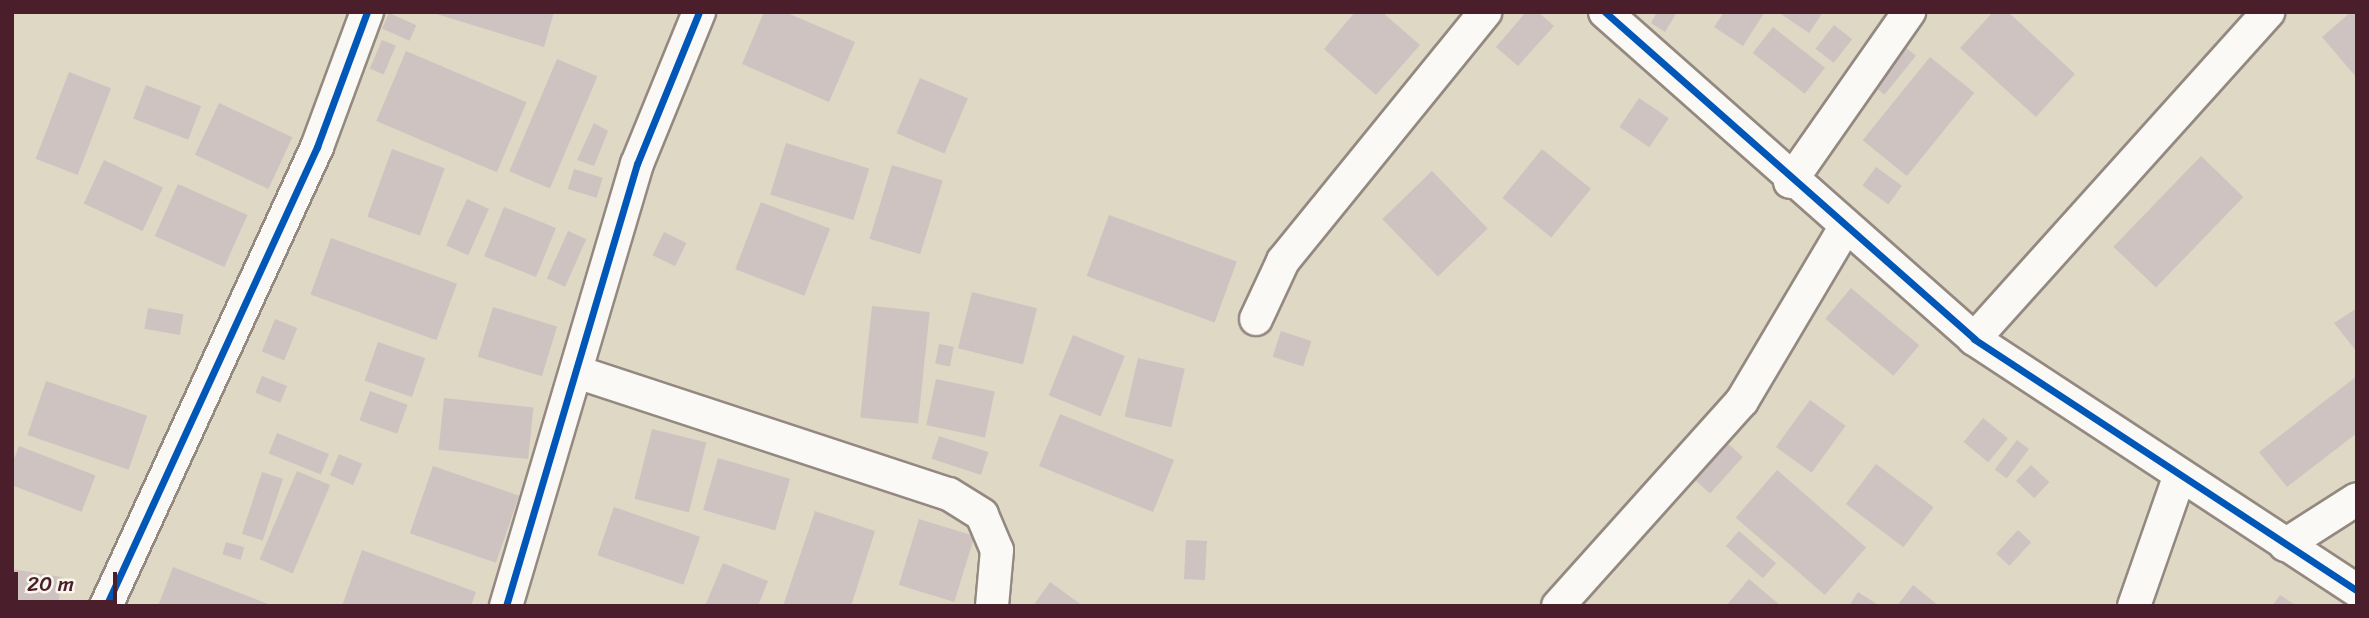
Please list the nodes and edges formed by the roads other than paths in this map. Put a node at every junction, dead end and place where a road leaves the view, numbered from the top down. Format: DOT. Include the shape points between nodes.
graph roads {
  1 [pos="367,12"];
  2 [pos="699,12"];
  3 [pos="1485,12"];
  4 [pos="1605,12"];
  5 [pos="1909,12"];
  6 [pos="2268,12"];
  7 [pos="1790,182"];
  8 [pos="1844,229"];
  9 [pos="1256,319"];
  10 [pos="1974,339"];
  11 [pos="577,372"];
  12 [pos="2180,475"];
  13 [pos="2357,499"];
  14 [pos="2285,545"];
  15 [pos="2357,592"];
  16 [pos="106,606"];
  17 [pos="506,606"];
  18 [pos="992,606"];
  19 [pos="1558,606"];
  20 [pos="2134,606"];
  1 -- 16 [label="street" via="317,147"];
  2 -- 11 [label="street" via="637,164"];
  3 -- 9 [label="street" via="1283,261"];
  4 -- 7 [label="street"];
  5 -- 7 [label="street"];
  6 -- 10 [label="street"];
  7 -- 8 [label="street"];
  8 -- 10 [label="street"];
  8 -- 19 [label="street" via="1742,401"];
  10 -- 12 [label="street"];
  11 -- 17 [label="street"];
  11 -- 18 [label="street" via="949,494 982,515 997,550"];
  12 -- 14 [label="street"];
  12 -- 20 [label="street"];
  13 -- 14 [label="street"];
  14 -- 15 [label="street"];
}
